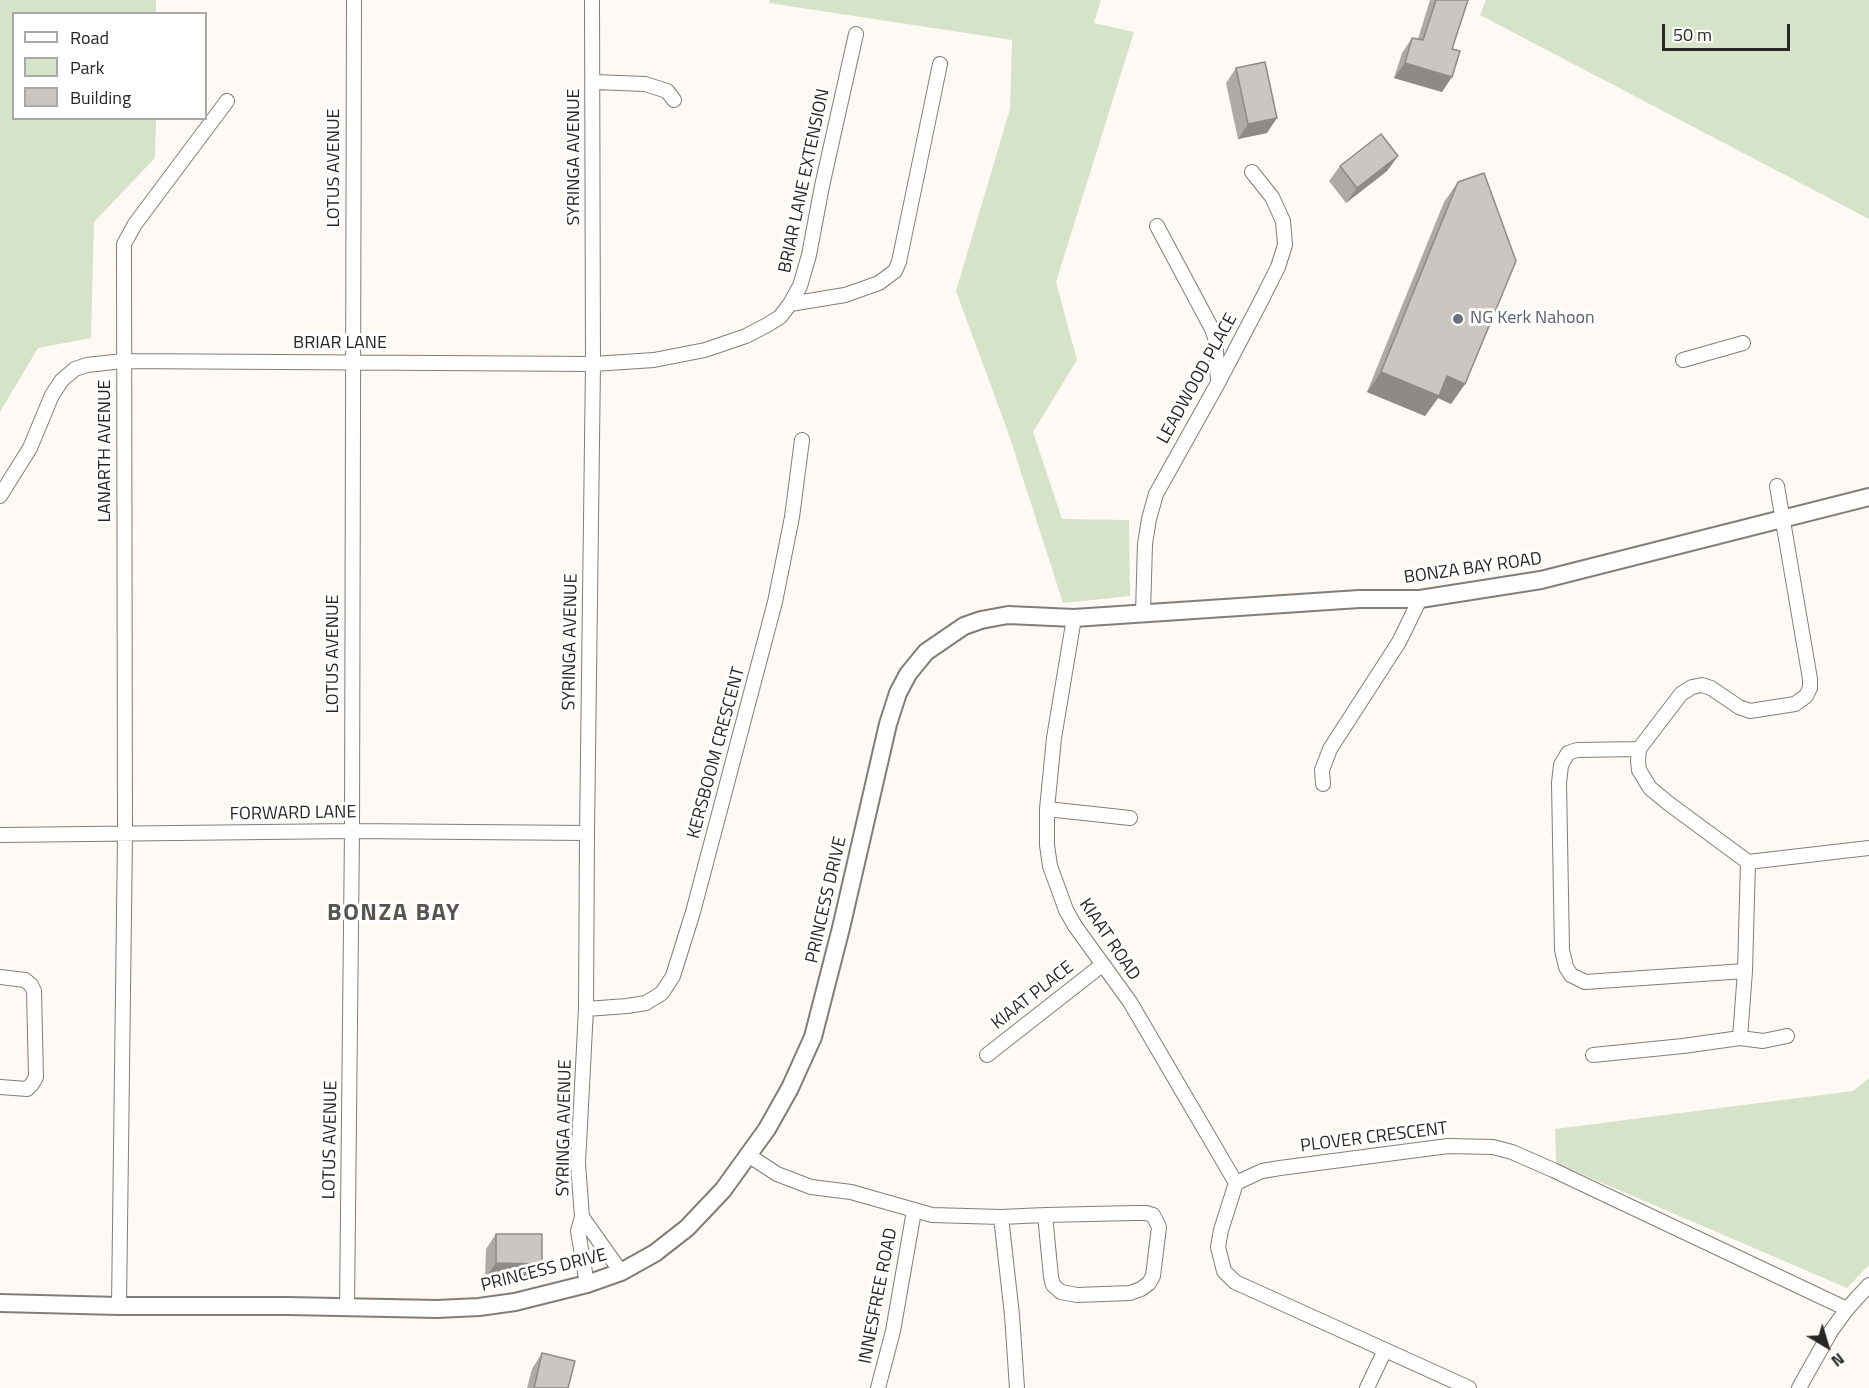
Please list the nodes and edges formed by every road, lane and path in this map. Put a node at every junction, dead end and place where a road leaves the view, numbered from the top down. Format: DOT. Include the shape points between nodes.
graph roads {
  1 [pos="354,0"];
  2 [pos="592,0"];
  3 [pos="856,34"];
  4 [pos="940,64"];
  5 [pos="594,82"];
  6 [pos="674,100"];
  7 [pos="227,101"];
  8 [pos="1252,172"];
  9 [pos="1157,226"];
  10 [pos="790,304"];
  11 [pos="1743,343"];
  12 [pos="1683,360"];
  13 [pos="123,361"];
  14 [pos="352,362"];
  15 [pos="593,364"];
  16 [pos="1218,383"];
  17 [pos="802,440"];
  18 [pos="1778,486"];
  19 [pos="0,496"];
  20 [pos="1869,497"];
  21 [pos="1784,519"];
  22 [pos="1420,599"];
  23 [pos="1143,613"];
  24 [pos="1074,618"];
  25 [pos="1639,749"];
  26 [pos="1323,784"];
  27 [pos="1047,809"];
  28 [pos="1130,818"];
  29 [pos="352,831"];
  30 [pos="587,833"];
  31 [pos="125,834"];
  32 [pos="0,835"];
  33 [pos="1869,848"];
  34 [pos="1748,862"];
  35 [pos="1102,965"];
  36 [pos="1745,971"];
  37 [pos="0,977"];
  38 [pos="586,1009"];
  39 [pos="1787,1036"];
  40 [pos="1740,1038"];
  41 [pos="987,1055"];
  42 [pos="1593,1055"];
  43 [pos="0,1087"];
  44 [pos="748,1155"];
  45 [pos="1236,1184"];
  46 [pos="914,1211"];
  47 [pos="1045,1215"];
  48 [pos="582,1217"];
  49 [pos="1001,1217"];
  50 [pos="621,1272"];
  51 [pos="587,1284"];
  52 [pos="1869,1285"];
  53 [pos="0,1303"];
  54 [pos="120,1306"];
  55 [pos="347,1308"];
  56 [pos="1847,1308"];
  57 [pos="1385,1350"];
  58 [pos="878,1388"];
  59 [pos="1017,1388"];
  60 [pos="1367,1388"];
  61 [pos="1469,1388"];
  62 [pos="1799,1388"];
  1 -- 14 [label="street, LOTUS AVENUE"];
  2 -- 5 [label="street, SYRINGA AVENUE"];
  3 -- 10 [label="street, BRIAR LANE EXTENSION" via="809,255"];
  4 -- 10 [label="street" via="895,272 855,292"];
  5 -- 6 [label="street" via="645,84 667,91"];
  5 -- 15 [label="street, SYRINGA AVENUE"];
  7 -- 13 [label="street, LANARTH AVENUE" via="124,244"];
  8 -- 16 [label="street, LEADWOOD PLACE" via="1272,196 1283,221 1284,245 1278,267"];
  9 -- 16 [label="street" via="1212,329"];
  10 -- 15 [label="street, BRIAR LANE EXTENSION" via="757,331 705,350 654,360"];
  11 -- 12 [label="street"];
  13 -- 14 [label="street, BRIAR LANE"];
  13 -- 19 [label="street, BRIAR LANE" via="87,364 62,380 30,448"];
  13 -- 31 [label="street, LANARTH AVENUE"];
  14 -- 15 [label="street, BRIAR LANE"];
  14 -- 29 [label="street, LOTUS AVENUE"];
  15 -- 30 [label="street, SYRINGA AVENUE"];
  16 -- 23 [label="street, LEADWOOD PLACE" via="1156,494 1145,544"];
  17 -- 38 [label="street, KERSBOOM CRESCENT" via="775,603 673,976 662,993 646,1003"];
  18 -- 21 [label="street"];
  20 -- 21 [label="street, BONZA BAY ROAD"];
  21 -- 22 [label="street, BONZA BAY ROAD" via="1541,580"];
  21 -- 25 [label="street" via="1810,679 1806,696 1796,704 1750,711 1711,688 1692,687 1681,694"];
  22 -- 23 [label="street, BONZA BAY ROAD" via="1359,599"];
  22 -- 26 [label="street" via="1399,642 1330,749 1322,770"];
  23 -- 24 [label="street, BONZA BAY ROAD"];
  24 -- 27 [label="street, KIAAT ROAD" via="1054,738"];
  24 -- 44 [label="street, PRINCESS DRIVE" via="1008,615 981,620 964,626 926,652 908,674 888,724 813,1037 790,1088"];
  25 -- 34 [label="street" via="1639,770 1650,788"];
  25 -- 36 [label="street" via="1577,750 1568,753 1561,765 1562,950 1566,967 1571,975 1585,982"];
  27 -- 28 [label="street"];
  27 -- 35 [label="street, KIAAT ROAD" via="1047,845 1058,890 1074,926"];
  29 -- 30 [label="street, FORWARD LANE"];
  29 -- 31 [label="street, FORWARD LANE"];
  29 -- 55 [label="street, LOTUS AVENUE"];
  30 -- 38 [label="street, SYRINGA AVENUE"];
  31 -- 32 [label="street, FORWARD LANE"];
  31 -- 54 [label="street, LANARTH AVENUE"];
  33 -- 34 [label="street"];
  34 -- 36 [label="street"];
  35 -- 41 [label="street, KIAAT PLACE"];
  35 -- 45 [label="street, KIAAT ROAD" via="1130,1002"];
  36 -- 40 [label="street"];
  37 -- 43 [label="street" via="25,980 34,991 36,1077 27,1089"];
  38 -- 48 [label="street, SYRINGA AVENUE" via="578,1163"];
  39 -- 40 [label="street" via="1763,1041"];
  40 -- 42 [label="street"];
  44 -- 46 [label="street" via="797,1183 859,1194"];
  44 -- 50 [label="street, PRINCESS DRIVE" via="723,1190 687,1228 655,1253"];
  45 -- 56 [label="street, PLOVER CRESCENT" via="1262,1171 1280,1168 1448,1146 1493,1147 1553,1170"];
  45 -- 57 [label="street" via="1218,1247 1224,1271 1235,1282"];
  46 -- 49 [label="street" via="939,1216"];
  46 -- 58 [label="street, INNESFREE ROAD" via="893,1331"];
  47 -- 47 [label="street" via="1153,1215 1159,1227 1149,1283 1130,1293 1061,1292 1050,1277"];
  47 -- 49 [label="street"];
  48 -- 50 [label="street"];
  48 -- 51 [label="street, SYRINGA AVENUE" via="578,1231"];
  49 -- 59 [label="street"];
  50 -- 51 [label="street, PRINCESS DRIVE"];
  51 -- 55 [label="street, PRINCESS DRIVE" via="479,1307"];
  52 -- 56 [label="street"];
  53 -- 54 [label="street, PRINCESS DRIVE"];
  54 -- 55 [label="street, PRINCESS DRIVE"];
  56 -- 62 [label="street"];
  57 -- 60 [label="street"];
  57 -- 61 [label="street"];
}
